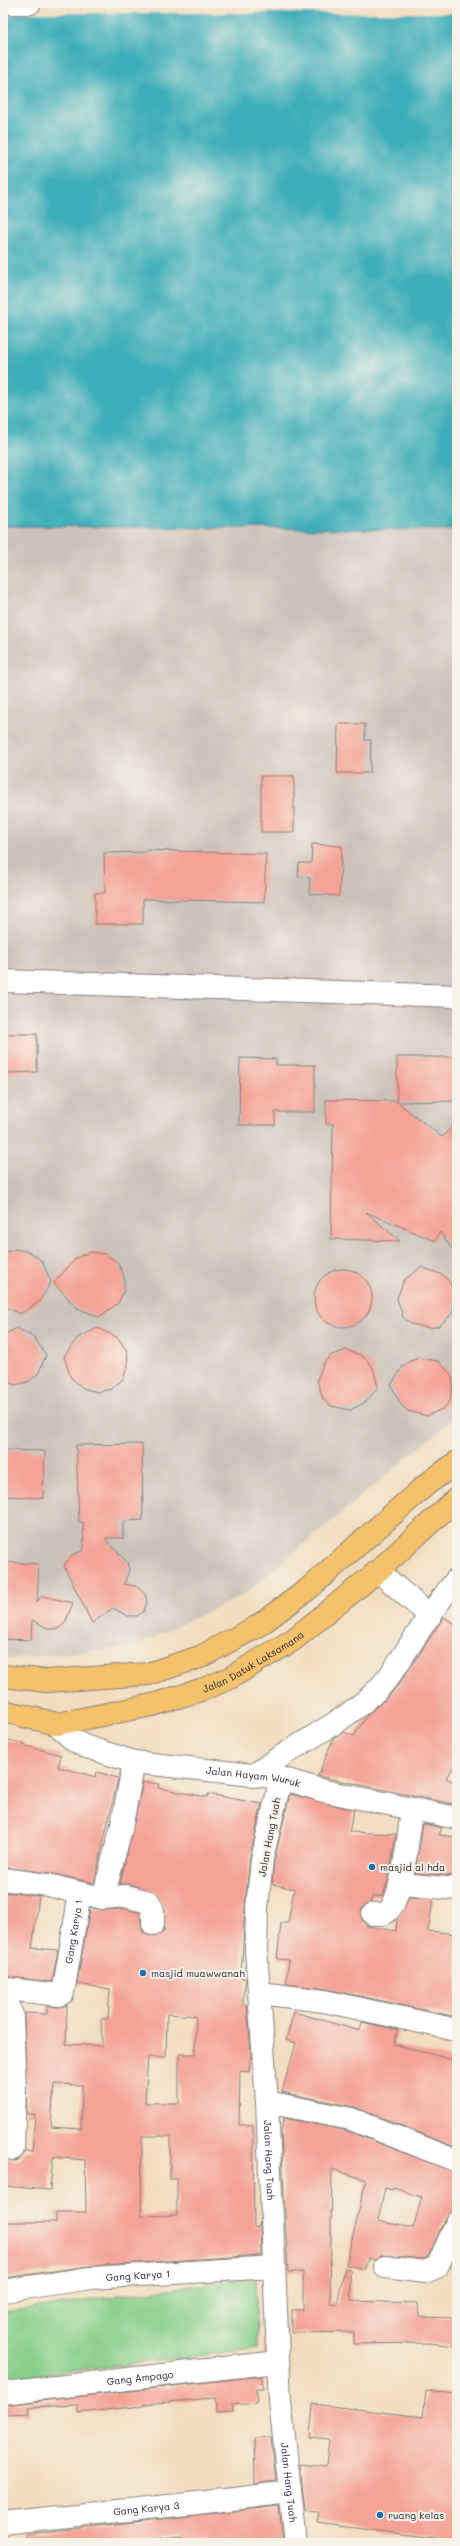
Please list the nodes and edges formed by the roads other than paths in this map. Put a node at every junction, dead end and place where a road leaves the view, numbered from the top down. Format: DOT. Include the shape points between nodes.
graph roads {
  1 [pos="3,3"];
  2 [pos="30,3"];
  3 [pos="3,981"];
  4 [pos="457,996"];
  5 [pos="457,1462"];
  6 [pos="457,1498"];
  7 [pos="378,1571"];
  8 [pos="457,1578"];
  9 [pos="430,1616"];
  10 [pos="3,1676"];
  11 [pos="3,1711"];
  12 [pos="57,1724"];
  13 [pos="134,1762"];
  14 [pos="253,1776"];
  15 [pos="281,1778"];
  16 [pos="412,1809"];
  17 [pos="457,1818"];
  18 [pos="3,1879"];
  19 [pos="401,1884"];
  20 [pos="457,1889"];
  21 [pos="80,1893"];
  22 [pos="103,1898"];
  23 [pos="373,1914"];
  24 [pos="153,1924"];
  25 [pos="260,1993"];
  26 [pos="7,2015"];
  27 [pos="457,2030"];
  28 [pos="267,2102"];
  29 [pos="12,2149"];
  30 [pos="457,2161"];
  31 [pos="457,2222"];
  32 [pos="273,2267"];
  33 [pos="385,2267"];
  34 [pos="3,2291"];
  35 [pos="278,2362"];
  36 [pos="3,2393"];
  37 [pos="289,2492"];
  38 [pos="3,2523"];
  39 [pos="297,2543"];
  1 -- 2 [label="street"];
  3 -- 4 [label="street"];
  5 -- 10 [label="highway" via="427,1484 307,1590 258,1626 200,1657 148,1674 46,1681"];
  6 -- 7 [label="highway, Jalan Datuk Laksamana"];
  7 -- 9 [label="street"];
  7 -- 12 [label="highway, Jalan Datuk Laksamana" via="293,1640 228,1678 152,1706"];
  8 -- 9 [label="street"];
  9 -- 14 [label="street" via="394,1671 374,1693 349,1714 277,1757"];
  11 -- 12 [label="highway, Jalan Datuk Laksamana"];
  12 -- 13 [label="street, Jalan Hayam Wuruk" via="73,1740 84,1746"];
  13 -- 14 [label="street, Jalan Hayam Wuruk"];
  13 -- 22 [label="street"];
  14 -- 15 [label="street, Jalan Hayam Wuruk"];
  15 -- 16 [label="street, Jalan Hayam Wuruk" via="324,1791"];
  15 -- 25 [label="street, Jalan Hang Tuah" via="262,1859 257,1908 256,1950"];
  16 -- 17 [label="street, Jalan Hayam Wuruk"];
  16 -- 19 [label="street"];
  18 -- 21 [label="street" via="48,1885"];
  19 -- 20 [label="street"];
  19 -- 23 [label="street" via="389,1910 384,1914"];
  21 -- 22 [label="street, Gang Karya 1"];
  21 -- 26 [label="street, Gang Karya 1" via="63,1993 59,1995 9,1989"];
  22 -- 24 [label="street, Gang Karya 1" via="126,1896 149,1902 153,1910"];
  25 -- 27 [label="street" via="324,2001"];
  25 -- 28 [label="street, Jalan Hang Tuah"];
  26 -- 29 [label="street" via="15,2089"];
  28 -- 30 [label="street" via="351,2119"];
  28 -- 32 [label="street, Jalan Hang Tuah"];
  31 -- 33 [label="street" via="437,2267 425,2272"];
  32 -- 34 [label="street, Gang Karya 1" via="91,2278"];
  32 -- 35 [label="street, Jalan Hang Tuah"];
  35 -- 36 [label="street, Gang Ampago"];
  35 -- 37 [label="street, Jalan Hang Tuah"];
  37 -- 38 [label="street, Gang Karya 3"];
  37 -- 39 [label="street, Jalan Hang Tuah"];
}
